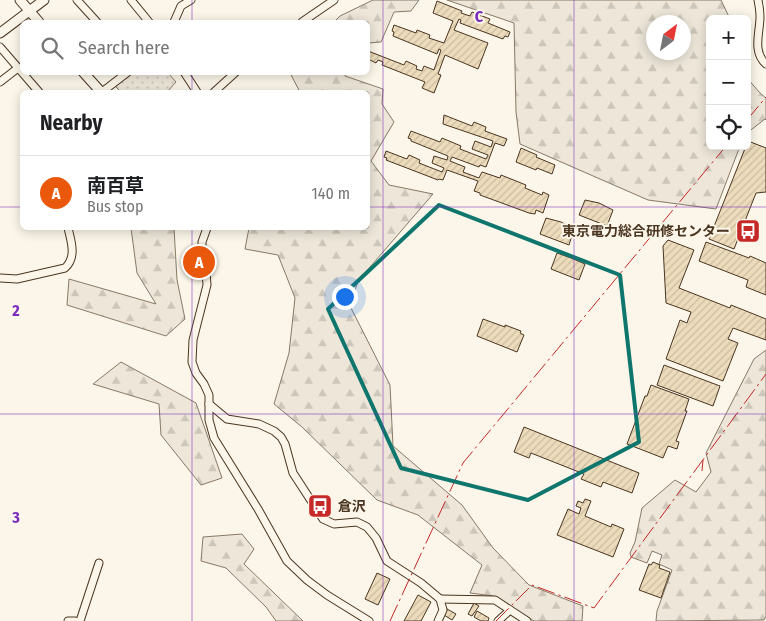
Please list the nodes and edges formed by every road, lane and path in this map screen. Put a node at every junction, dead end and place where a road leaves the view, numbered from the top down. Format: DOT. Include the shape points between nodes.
graph roads {
  1 [pos="20,0"];
  2 [pos="44,0"];
  3 [pos="77,0"];
  4 [pos="132,0"];
  5 [pos="191,0"];
  6 [pos="334,0"];
  7 [pos="758,0"];
  8 [pos="29,11"];
  9 [pos="37,20"];
  10 [pos="95,20"];
  11 [pos="147,20"];
  12 [pos="175,20"];
  13 [pos="305,20"];
  14 [pos="0,33"];
  15 [pos="0,47"];
  16 [pos="766,64"];
  17 [pos="18,68"];
  18 [pos="20,70"];
  19 [pos="24,75"];
  20 [pos="86,75"];
  21 [pos="124,75"];
  22 [pos="186,75"];
  23 [pos="234,75"];
  24 [pos="0,82"];
  25 [pos="225,89"];
  26 [pos="37,90"];
  27 [pos="99,90"];
  28 [pos="104,90"];
  29 [pos="196,90"];
  30 [pos="68,230"];
  31 [pos="206,230"];
  32 [pos="0,278"];
  33 [pos="209,404"];
  34 [pos="99,563"];
  35 [pos="440,599"];
  36 [pos="510,610"];
  37 [pos="68,621"];
  38 [pos="75,621"];
  39 [pos="80,621"];
  40 [pos="369,621"];
  41 [pos="438,621"];
  42 [pos="498,621"];
  43 [pos="527,621"];
  1 -- 8 [label="street"];
  2 -- 8 [label="street"];
  3 -- 10 [label="street"];
  4 -- 11 [label="street"];
  5 -- 12 [label="street" via="181,6"];
  6 -- 13 [label="street"];
  7 -- 16 [label="street" via="758,48"];
  8 -- 9 [label="street"];
  8 -- 14 [label="street"];
  15 -- 17 [label="street"];
  17 -- 18 [label="street"];
  17 -- 24 [label="street"];
  19 -- 26 [label="street"];
  20 -- 27 [label="street"];
  21 -- 28 [label="street"];
  22 -- 29 [label="street"];
  23 -- 25 [label="street"];
  30 -- 32 [label="street" via="73,257 65,268 17,279"];
  31 -- 33 [label="street" via="202,255 207,285 193,340 192,362 209,395"];
  33 -- 35 [label="street" via="227,419 259,424 274,431 285,444 293,473 323,519 334,524 357,522 367,527 387,562"];
  33 -- 40 [label="street" via="214,438 287,561 327,595"];
  34 -- 39 [label="street"];
  35 -- 36 [label="street" via="495,600"];
  35 -- 41 [label="street" via="443,610"];
  36 -- 42 [label="street"];
  36 -- 43 [label="street"];
  37 -- 38 [label="street"];
}
